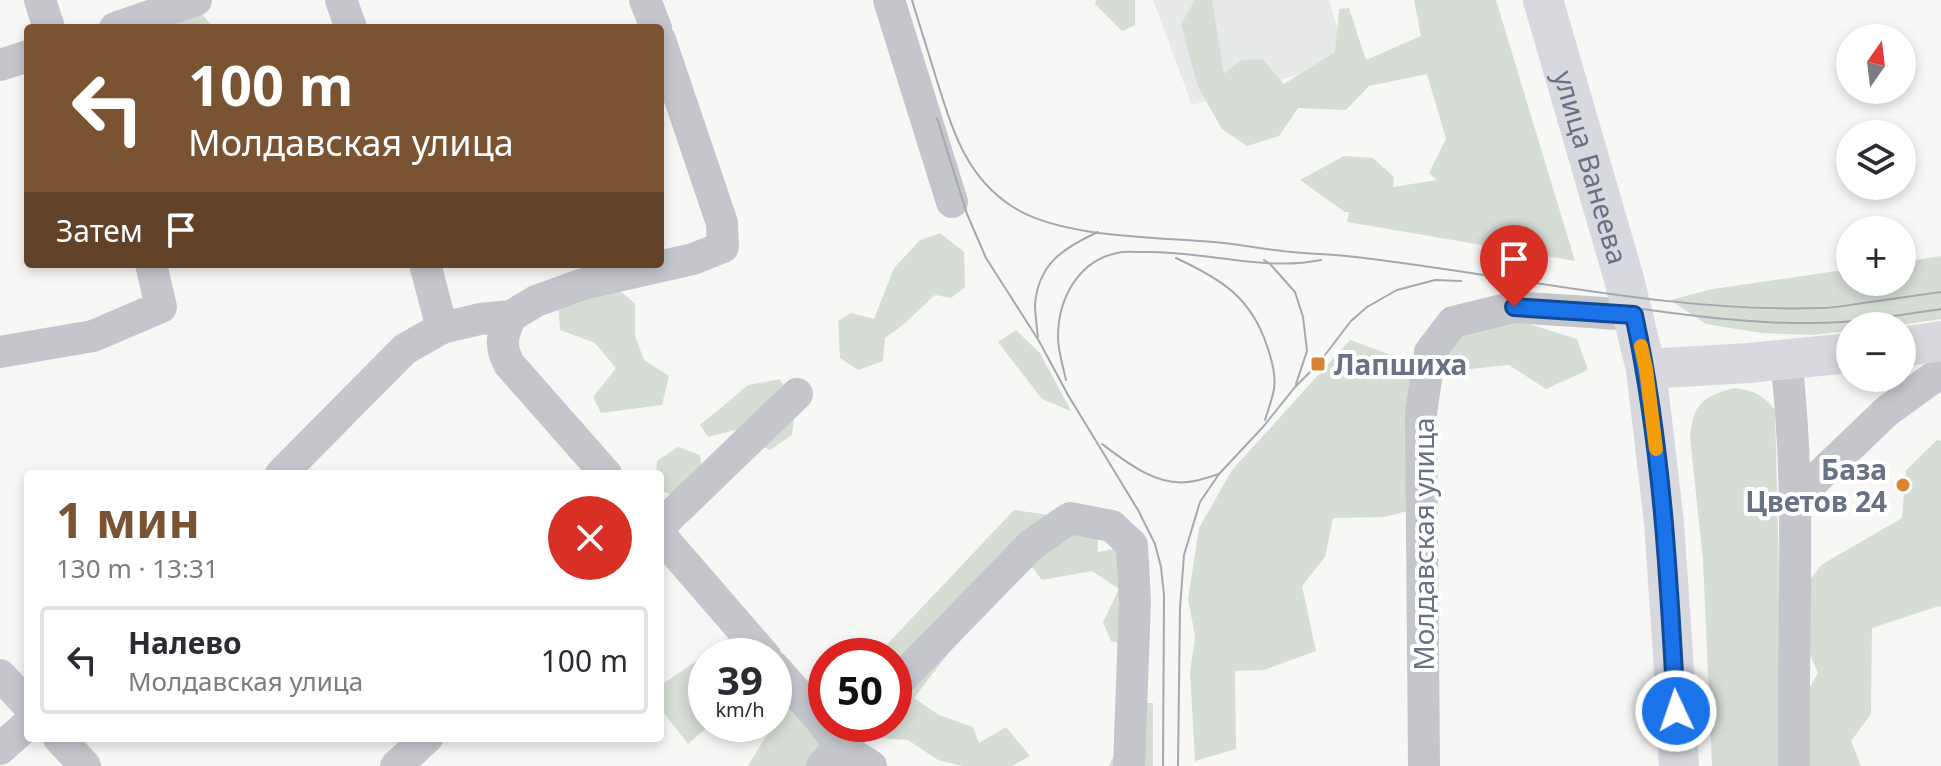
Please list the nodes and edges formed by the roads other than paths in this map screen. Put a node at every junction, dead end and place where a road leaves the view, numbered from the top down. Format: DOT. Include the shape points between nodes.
graph roads {
  1 [pos="40,0"];
  2 [pos="196,0"];
  3 [pos="341,0"];
  4 [pos="645,0"];
  5 [pos="889,0"];
  6 [pos="1543,0"];
  7 [pos="48,24"];
  8 [pos="127,24"];
  9 [pos="350,24"];
  10 [pos="654,24"];
  11 [pos="664,52"];
  12 [pos="24,57"];
  13 [pos="0,65"];
  14 [pos="952,202"];
  15 [pos="664,266"];
  16 [pos="152,268"];
  17 [pos="426,268"];
  18 [pos="653,268"];
  19 [pos="1634,315"];
  20 [pos="511,316"];
  21 [pos="442,328"];
  22 [pos="1941,341"];
  23 [pos="1916,345"];
  24 [pos="0,352"];
  25 [pos="1836,355"];
  26 [pos="1786,360"];
  27 [pos="1646,369"];
  28 [pos="1941,372"];
  29 [pos="797,394"];
  30 [pos="285,470"];
  31 [pos="602,470"];
  32 [pos="1795,499"];
  33 [pos="664,522"];
  34 [pos="664,540"];
  35 [pos="749,638"];
  36 [pos="912,667"];
  37 [pos="0,675"];
  38 [pos="792,687"];
  39 [pos="24,701"];
  40 [pos="24,728"];
  41 [pos="63,742"];
  42 [pos="423,742"];
  43 [pos="841,746"];
  44 [pos="0,749"];
  45 [pos="85,766"];
  46 [pos="396,766"];
  47 [pos="871,766"];
  48 [pos="1129,766"];
  49 [pos="1424,766"];
  50 [pos="1679,766"];
  51 [pos="1794,766"];
  1 -- 7 [label="street"];
  2 -- 8 [label="street"];
  3 -- 9 [label="street"];
  4 -- 10 [label="street"];
  5 -- 14 [label="street"];
  6 -- 19 [label="main road, улица Ванеева"];
  11 -- 15 [label="street" via="722,223 723,247"];
  12 -- 13 [label="street"];
  16 -- 24 [label="street" via="161,307 93,336"];
  17 -- 21 [label="street"];
  18 -- 20 [label="street" via="583,284"];
  19 -- 27 [label="main road, улица Ванеева"];
  19 -- 49 [label="street, Молдавская улица" via="1514,307 1453,322 1430,352 1421,413"];
  20 -- 21 [label="street"];
  20 -- 31 [label="street" via="502,350 509,364"];
  21 -- 30 [label="street" via="405,349"];
  22 -- 23 [label="main road"];
  25 -- 26 [label="main road"];
  26 -- 27 [label="main road"];
  26 -- 32 [label="street"];
  27 -- 50 [label="main road, улица Ванеева" via="1664,523"];
  28 -- 32 [label="street" via="1887,411"];
  29 -- 33 [label="street"];
  32 -- 51 [label="street"];
  34 -- 35 [label="street"];
  36 -- 48 [label="street" via="1031,545 1070,518 1112,526 1132,545"];
  37 -- 39 [label="street"];
  38 -- 43 [label="street"];
  40 -- 44 [label="street"];
  41 -- 45 [label="street"];
  42 -- 46 [label="street"];
  43 -- 47 [label="street"];
}
